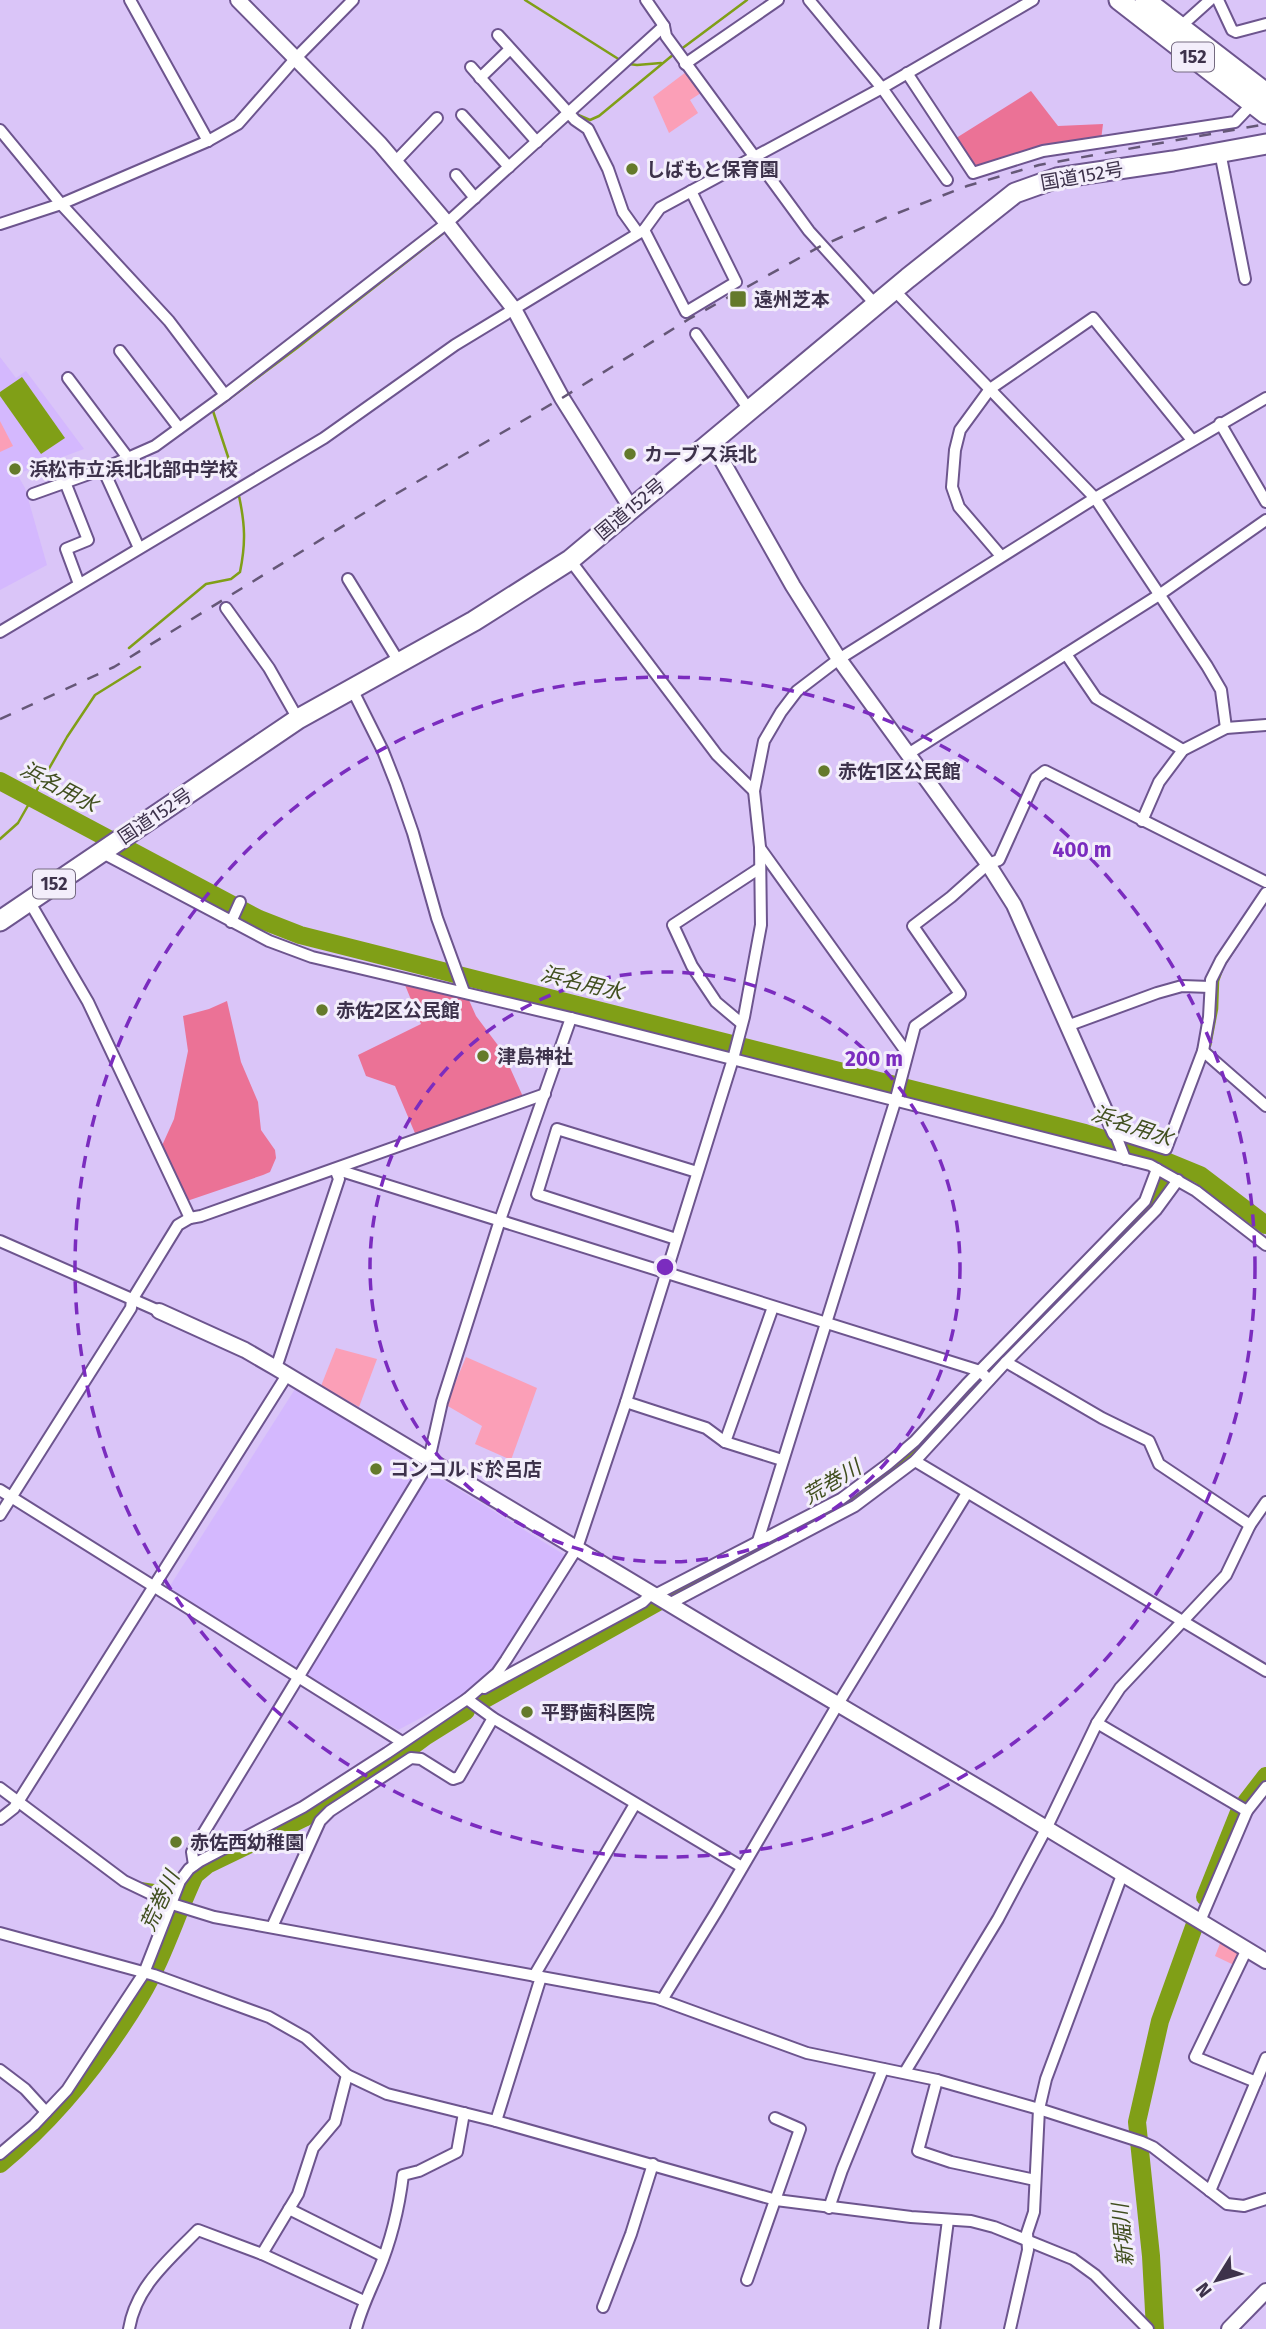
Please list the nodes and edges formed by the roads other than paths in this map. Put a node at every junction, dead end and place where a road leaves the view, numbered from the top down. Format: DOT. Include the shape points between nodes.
graph roads {
  1 [pos="130,0"];
  2 [pos="238,0"];
  3 [pos="353,0"];
  4 [pos="646,0"];
  5 [pos="778,0"];
  6 [pos="809,0"];
  7 [pos="1033,0"];
  8 [pos="1119,0"];
  9 [pos="1145,0"];
  10 [pos="1210,0"];
  11 [pos="1218,0"];
  12 [pos="1266,24"];
  13 [pos="664,26"];
  14 [pos="1180,27"];
  15 [pos="498,35"];
  16 [pos="510,49"];
  17 [pos="295,59"];
  18 [pos="684,62"];
  19 [pos="471,68"];
  20 [pos="907,73"];
  21 [pos="480,78"];
  22 [pos="882,88"];
  23 [pos="1262,96"];
  24 [pos="461,115"];
  25 [pos="571,115"];
  26 [pos="436,118"];
  27 [pos="0,130"];
  28 [pos="208,141"];
  29 [pos="537,142"];
  30 [pos="1266,144"];
  31 [pos="1220,152"];
  32 [pos="754,158"];
  33 [pos="395,162"];
  34 [pos="509,167"];
  35 [pos="456,175"];
  36 [pos="947,180"];
  37 [pos="691,191"];
  38 [pos="475,198"];
  39 [pos="61,204"];
  40 [pos="0,224"];
  41 [pos="450,227"];
  42 [pos="641,232"];
  43 [pos="1245,279"];
  44 [pos="894,290"];
  45 [pos="876,305"];
  46 [pos="514,309"];
  47 [pos="696,334"];
  48 [pos="120,351"];
  49 [pos="68,378"];
  50 [pos="990,389"];
  51 [pos="225,395"];
  52 [pos="1266,398"];
  53 [pos="750,411"];
  54 [pos="1220,423"];
  55 [pos="179,428"];
  56 [pos="1192,439"];
  57 [pos="711,441"];
  58 [pos="128,458"];
  59 [pos="103,469"];
  60 [pos="65,482"];
  61 [pos="33,494"];
  62 [pos="1095,498"];
  63 [pos="1266,502"];
  64 [pos="631,508"];
  65 [pos="1266,520"];
  66 [pos="139,548"];
  67 [pos="1001,556"];
  68 [pos="570,560"];
  69 [pos="348,579"];
  70 [pos="79,584"];
  71 [pos="1159,594"];
  72 [pos="226,608"];
  73 [pos="0,632"];
  74 [pos="1066,654"];
  75 [pos="839,659"];
  76 [pos="399,662"];
  77 [pos="352,689"];
  78 [pos="298,719"];
  79 [pos="1266,725"];
  80 [pos="1226,727"];
  81 [pos="1183,750"];
  82 [pos="908,754"];
  83 [pos="754,791"];
  84 [pos="1142,821"];
  85 [pos="760,848"];
  86 [pos="105,850"];
  87 [pos="988,864"];
  88 [pos="760,867"];
  89 [pos="1266,882"];
  90 [pos="1266,893"];
  91 [pos="29,901"];
  92 [pos="240,902"];
  93 [pos="233,919"];
  94 [pos="0,920"];
  95 [pos="1210,987"];
  96 [pos="463,988"];
  97 [pos="571,1018"];
  98 [pos="741,1023"];
  99 [pos="1067,1026"];
  100 [pos="1203,1051"];
  101 [pos="907,1053"];
  102 [pos="733,1057"];
  103 [pos="545,1094"];
  104 [pos="896,1098"];
  105 [pos="1264,1102"];
  106 [pos="1115,1133"];
  107 [pos="1125,1159"];
  108 [pos="335,1169"];
  109 [pos="1157,1169"];
  110 [pos="697,1172"];
  111 [pos="1178,1180"];
  112 [pos="190,1218"];
  113 [pos="500,1220"];
  114 [pos="676,1239"];
  115 [pos="0,1241"];
  116 [pos="1266,1244"];
  117 [pos="666,1271"];
  118 [pos="132,1300"];
  119 [pos="773,1307"];
  120 [pos="159,1311"];
  121 [pos="826,1322"];
  122 [pos="1006,1362"];
  123 [pos="282,1371"];
  124 [pos="986,1376"];
  125 [pos="625,1402"];
  126 [pos="725,1442"];
  127 [pos="428,1458"];
  128 [pos="782,1460"];
  129 [pos="915,1461"];
  130 [pos="0,1490"];
  131 [pos="967,1493"];
  132 [pos="12,1498"];
  133 [pos="1266,1502"];
  134 [pos="0,1515"];
  135 [pos="1250,1524"];
  136 [pos="758,1541"];
  137 [pos="577,1549"];
  138 [pos="154,1586"];
  139 [pos="660,1598"];
  140 [pos="1182,1620"];
  141 [pos="1266,1671"];
  142 [pos="298,1677"];
  143 [pos="471,1695"];
  144 [pos="838,1704"];
  145 [pos="493,1718"];
  146 [pos="1097,1723"];
  147 [pos="402,1742"];
  148 [pos="1266,1787"];
  149 [pos="0,1788"];
  150 [pos="18,1801"];
  151 [pos="635,1804"];
  152 [pos="1247,1811"];
  153 [pos="0,1819"];
  154 [pos="1046,1829"];
  155 [pos="194,1865"];
  156 [pos="742,1867"];
  157 [pos="1122,1875"];
  158 [pos="172,1904"];
  159 [pos="1200,1921"];
  160 [pos="272,1927"];
  161 [pos="0,1933"];
  162 [pos="1247,1949"];
  163 [pos="1266,1961"];
  164 [pos="148,1974"];
  165 [pos="538,1977"];
  166 [pos="662,2000"];
  167 [pos="1266,2058"];
  168 [pos="883,2069"];
  169 [pos="0,2070"];
  170 [pos="905,2072"];
  171 [pos="347,2075"];
  172 [pos="937,2080"];
  173 [pos="1256,2082"];
  174 [pos="1039,2109"];
  175 [pos="46,2112"];
  176 [pos="464,2113"];
  177 [pos="775,2118"];
  178 [pos="496,2121"];
  179 [pos="0,2154"];
  180 [pos="653,2164"];
  181 [pos="1035,2180"];
  182 [pos="1210,2191"];
  183 [pos="1266,2199"];
  184 [pos="776,2200"];
  185 [pos="830,2208"];
  186 [pos="289,2209"];
  187 [pos="948,2220"];
  188 [pos="1028,2240"];
  189 [pos="262,2253"];
  190 [pos="383,2256"];
  191 [pos="747,2280"];
  192 [pos="1266,2291"];
  193 [pos="364,2301"];
  194 [pos="603,2307"];
  195 [pos="129,2329"];
  196 [pos="356,2329"];
  197 [pos="934,2329"];
  198 [pos="1010,2329"];
  199 [pos="1148,2329"];
  200 [pos="1229,2329"];
  1 -- 28 [label="street"];
  2 -- 17 [label="street"];
  3 -- 17 [label="street"];
  4 -- 13 [label="street"];
  5 -- 18 [label="street"];
  6 -- 22 [label="street"];
  7 -- 20 [label="street"];
  8 -- 23 [label="highway, 152"];
  9 -- 14 [label="highway, 152"];
  10 -- 14 [label="street"];
  11 -- 12 [label="street" via="1232,30"];
  13 -- 18 [label="street"];
  13 -- 25 [label="street"];
  14 -- 23 [label="highway, 152"];
  15 -- 16 [label="street"];
  16 -- 21 [label="street"];
  16 -- 25 [label="street"];
  17 -- 28 [label="street" via="237,124"];
  17 -- 33 [label="street"];
  18 -- 32 [label="street"];
  19 -- 21 [label="street"];
  20 -- 22 [label="street"];
  20 -- 23 [label="street" via="973,173 1043,151 1236,122"];
  21 -- 29 [label="street"];
  22 -- 32 [label="street"];
  22 -- 36 [label="street"];
  24 -- 34 [label="street"];
  25 -- 29 [label="street"];
  25 -- 42 [label="street" via="588,129 623,212"];
  26 -- 33 [label="street"];
  27 -- 39 [label="street"];
  28 -- 39 [label="street"];
  29 -- 34 [label="street"];
  30 -- 31 [label="highway, 国道152号 / 152"];
  31 -- 43 [label="street"];
  31 -- 44 [label="highway, 国道152号 / 152" via="1057,177 1030,186 1015,193"];
  32 -- 37 [label="street"];
  32 -- 45 [label="street" via="808,231"];
  33 -- 41 [label="street"];
  34 -- 38 [label="street"];
  35 -- 38 [label="street"];
  37 -- 42 [label="street" via="660,208"];
  37 -- 42 [label="street" via="736,282 686,312"];
  38 -- 41 [label="street"];
  39 -- 40 [label="street"];
  39 -- 51 [label="street" via="169,321"];
  41 -- 46 [label="street"];
  41 -- 51 [label="street"];
  42 -- 46 [label="street"];
  44 -- 45 [label="highway, 国道152号 / 152"];
  44 -- 50 [label="street"];
  45 -- 53 [label="highway, 国道152号 / 152"];
  46 -- 64 [label="street" via="562,398"];
  46 -- 66 [label="street" via="324,438"];
  47 -- 53 [label="street"];
  48 -- 55 [label="street"];
  49 -- 58 [label="street"];
  50 -- 56 [label="street" via="1093,318"];
  50 -- 62 [label="street"];
  50 -- 67 [label="street" via="960,430 952,487 959,507"];
  51 -- 55 [label="street"];
  52 -- 54 [label="street"];
  53 -- 57 [label="highway, 国道152号 / 152"];
  54 -- 56 [label="street"];
  54 -- 63 [label="street"];
  55 -- 58 [label="street"];
  56 -- 62 [label="street"];
  57 -- 64 [label="highway, 国道152号 / 152"];
  57 -- 75 [label="street"];
  58 -- 59 [label="street"];
  59 -- 60 [label="street"];
  59 -- 66 [label="street"];
  60 -- 61 [label="street"];
  60 -- 70 [label="street" via="88,540 66,549"];
  62 -- 67 [label="street"];
  62 -- 71 [label="street"];
  64 -- 68 [label="highway, 国道152号 / 152"];
  65 -- 71 [label="street"];
  66 -- 70 [label="street"];
  67 -- 75 [label="street"];
  68 -- 76 [label="highway, 国道152号 / 152"];
  68 -- 83 [label="street" via="711,748"];
  69 -- 76 [label="street"];
  70 -- 73 [label="street"];
  71 -- 74 [label="street"];
  71 -- 80 [label="street" via="1221,690"];
  72 -- 78 [label="street"];
  74 -- 81 [label="street" via="1096,698"];
  74 -- 82 [label="street"];
  75 -- 82 [label="street"];
  75 -- 83 [label="street" via="806,681 781,712 764,741"];
  76 -- 77 [label="highway, 国道152号 / 152"];
  77 -- 78 [label="highway, 国道152号 / 152"];
  77 -- 96 [label="street" via="396,784"];
  78 -- 86 [label="highway, 国道152号 / 152"];
  79 -- 80 [label="street"];
  80 -- 81 [label="street"];
  81 -- 84 [label="street" via="1158,782"];
  82 -- 87 [label="street"];
  83 -- 85 [label="street"];
  84 -- 87 [label="street" via="1045,771 1036,778 999,860"];
  84 -- 89 [label="street"];
  85 -- 88 [label="street"];
  85 -- 101 [label="street"];
  86 -- 91 [label="highway, 国道152号 / 152"];
  86 -- 93 [label="street"];
  87 -- 99 [label="street" via="1014,905"];
  87 -- 101 [label="street" via="913,926 960,994 915,1026"];
  88 -- 98 [label="street" via="761,925"];
  88 -- 98 [label="street" via="673,925 716,1002"];
  90 -- 95 [label="street" via="1222,960"];
  91 -- 94 [label="highway, 国道152号 / 152"];
  91 -- 112 [label="street" via="88,1002"];
  92 -- 93 [label="street"];
  93 -- 96 [label="street" via="269,941 312,957"];
  95 -- 99 [label="street" via="1182,986"];
  95 -- 100 [label="street"];
  96 -- 97 [label="street"];
  97 -- 102 [label="street"];
  97 -- 103 [label="street"];
  98 -- 102 [label="street"];
  99 -- 106 [label="street"];
  100 -- 105 [label="street"];
  100 -- 106 [label="street" via="1166,1149"];
  101 -- 104 [label="street"];
  102 -- 104 [label="street"];
  102 -- 110 [label="street"];
  103 -- 108 [label="street"];
  103 -- 113 [label="street"];
  104 -- 107 [label="street"];
  104 -- 121 [label="street"];
  106 -- 107 [label="street"];
  107 -- 109 [label="street"];
  108 -- 112 [label="street"];
  108 -- 113 [label="street"];
  108 -- 123 [label="street" via="339,1179"];
  109 -- 111 [label="street"];
  109 -- 124 [label="street" via="1145,1201"];
  110 -- 114 [label="street"];
  110 -- 114 [label="street" via="557,1129 537,1194"];
  111 -- 116 [label="street"];
  111 -- 122 [label="street" via="1156,1210"];
  112 -- 118 [label="street" via="178,1225"];
  113 -- 117 [label="street"];
  113 -- 127 [label="street"];
  114 -- 117 [label="street"];
  115 -- 118 [label="street"];
  117 -- 119 [label="street"];
  117 -- 125 [label="street"];
  118 -- 120 [label="street"];
  118 -- 132 [label="street"];
  119 -- 121 [label="street"];
  119 -- 126 [label="street"];
  120 -- 123 [label="street"];
  121 -- 124 [label="street"];
  121 -- 128 [label="street"];
  122 -- 124 [label="street"];
  122 -- 135 [label="street" via="1149,1441 1158,1464"];
  123 -- 127 [label="street"];
  123 -- 138 [label="street"];
  124 -- 129 [label="street"];
  124 -- 136 [label="street" via="888,1464 841,1499"];
  125 -- 126 [label="street" via="706,1428"];
  125 -- 137 [label="street"];
  126 -- 128 [label="street"];
  127 -- 137 [label="street"];
  127 -- 142 [label="street"];
  128 -- 136 [label="street"];
  129 -- 131 [label="street"];
  129 -- 139 [label="street" via="855,1506"];
  130 -- 132 [label="street"];
  131 -- 140 [label="street"];
  131 -- 144 [label="street"];
  132 -- 134 [label="street"];
  132 -- 138 [label="street"];
  133 -- 135 [label="street"];
  135 -- 140 [label="street" via="1226,1574"];
  136 -- 139 [label="street"];
  137 -- 139 [label="street"];
  137 -- 143 [label="street" via="497,1673"];
  138 -- 142 [label="street"];
  138 -- 150 [label="street"];
  139 -- 143 [label="street" via="643,1602"];
  139 -- 144 [label="street"];
  140 -- 141 [label="street"];
  140 -- 146 [label="street" via="1120,1688"];
  142 -- 147 [label="street"];
  142 -- 155 [label="street" via="192,1852"];
  143 -- 145 [label="street"];
  143 -- 147 [label="street"];
  144 -- 154 [label="street"];
  144 -- 156 [label="street"];
  145 -- 151 [label="street"];
  145 -- 160 [label="street" via="459,1777 453,1779 421,1759 411,1758 330,1811 316,1829"];
  146 -- 152 [label="street"];
  146 -- 154 [label="street"];
  147 -- 155 [label="street" via="303,1807"];
  148 -- 152 [label="street"];
  149 -- 150 [label="street"];
  150 -- 153 [label="street"];
  150 -- 158 [label="street" via="124,1881"];
  151 -- 156 [label="street"];
  151 -- 165 [label="street"];
  152 -- 159 [label="street"];
  154 -- 157 [label="street"];
  154 -- 170 [label="street" via="998,1919"];
  155 -- 158 [label="street" via="180,1881"];
  156 -- 166 [label="street"];
  157 -- 159 [label="street"];
  157 -- 174 [label="street"];
  158 -- 160 [label="street"];
  158 -- 164 [label="street"];
  159 -- 162 [label="street"];
  160 -- 165 [label="street"];
  161 -- 164 [label="street"];
  162 -- 163 [label="street"];
  162 -- 173 [label="street" via="1195,2057"];
  164 -- 171 [label="street" via="269,2017 306,2038"];
  164 -- 175 [label="street" via="67,2090"];
  165 -- 166 [label="street"];
  165 -- 178 [label="street"];
  166 -- 168 [label="street" via="807,2053"];
  167 -- 173 [label="street"];
  168 -- 170 [label="street"];
  168 -- 185 [label="street"];
  169 -- 175 [label="street"];
  170 -- 172 [label="street"];
  171 -- 176 [label="street" via="387,2094"];
  171 -- 186 [label="street" via="335,2122 313,2148"];
  172 -- 174 [label="street"];
  172 -- 181 [label="street" via="918,2151"];
  173 -- 182 [label="street"];
  174 -- 181 [label="street"];
  174 -- 182 [label="street" via="1153,2147"];
  175 -- 179 [label="street"];
  176 -- 178 [label="street"];
  176 -- 190 [label="street" via="457,2152 402,2175 399,2206"];
  177 -- 184 [label="street" via="800,2129"];
  178 -- 180 [label="street"];
  180 -- 184 [label="street"];
  180 -- 194 [label="street"];
  181 -- 188 [label="street"];
  182 -- 183 [label="street" via="1236,2206"];
  184 -- 185 [label="street"];
  184 -- 191 [label="street"];
  185 -- 187 [label="street"];
  186 -- 189 [label="street"];
  186 -- 190 [label="street"];
  187 -- 188 [label="street" via="971,2221"];
  187 -- 197 [label="street"];
  188 -- 198 [label="street"];
  188 -- 199 [label="street" via="1073,2259 1095,2275"];
  189 -- 193 [label="street"];
  189 -- 195 [label="street" via="198,2230 149,2280"];
  190 -- 193 [label="street"];
  192 -- 200 [label="street"];
  193 -- 196 [label="street"];
}
